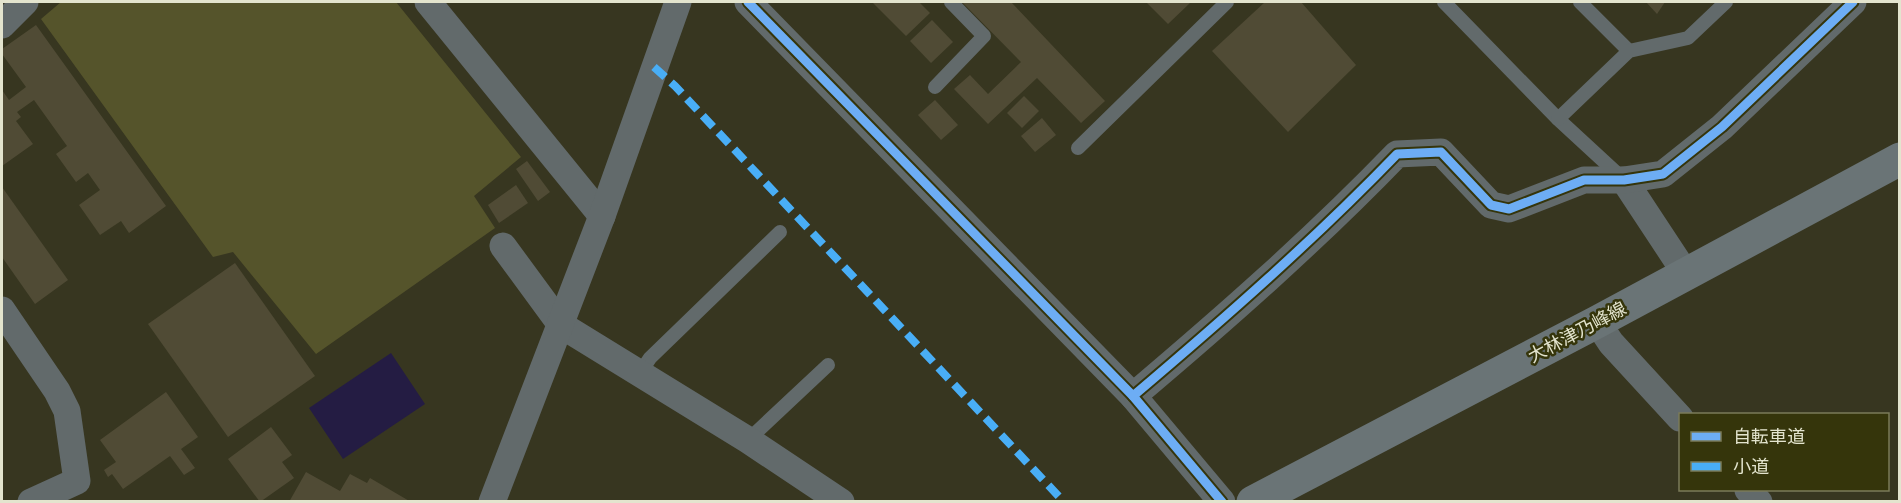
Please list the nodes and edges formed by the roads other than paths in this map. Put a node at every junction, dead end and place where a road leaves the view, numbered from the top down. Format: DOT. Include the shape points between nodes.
graph roads {
  1 [pos="26,2"];
  2 [pos="428,2"];
  3 [pos="678,2"];
  4 [pos="748,2"];
  5 [pos="951,2"];
  6 [pos="1227,2"];
  7 [pos="1444,2"];
  8 [pos="1580,2"];
  9 [pos="1726,2"];
  10 [pos="1853,2"];
  11 [pos="2,25"];
  12 [pos="1629,51"];
  13 [pos="935,87"];
  14 [pos="1558,119"];
  15 [pos="1078,148"];
  16 [pos="1899,159"];
  17 [pos="1624,180"];
  18 [pos="602,216"];
  19 [pos="780,232"];
  20 [pos="502,246"];
  21 [pos="1686,274"];
  22 [pos="2,310"];
  23 [pos="1597,322"];
  24 [pos="561,325"];
  25 [pos="828,365"];
  26 [pos="640,373"];
  27 [pos="1133,396"];
  28 [pos="1679,417"];
  29 [pos="748,440"];
  30 [pos="83,491"];
  31 [pos="31,501"];
  32 [pos="492,501"];
  33 [pos="841,501"];
  34 [pos="1222,501"];
  35 [pos="1252,501"];
  1 -- 11 [label="street"];
  2 -- 18 [label="street"];
  3 -- 18 [label="street"];
  4 -- 27 [label="street"];
  5 -- 13 [label="lane" via="984,36"];
  6 -- 15 [label="lane"];
  7 -- 14 [label="lane"];
  8 -- 12 [label="lane"];
  9 -- 12 [label="lane" via="1688,38"];
  10 -- 17 [label="street" via="1722,127 1663,174"];
  12 -- 14 [label="lane"];
  14 -- 17 [label="lane"];
  16 -- 21 [label="main road, 大林津乃峰線"];
  17 -- 21 [label="street"];
  17 -- 27 [label="street" via="1584,180 1509,209 1491,205 1441,152 1397,154 1356,197"];
  18 -- 24 [label="street"];
  19 -- 26 [label="lane" via="650,358"];
  20 -- 24 [label="street"];
  21 -- 23 [label="main road, 大林津乃峰線"];
  22 -- 30 [label="street" via="67,411"];
  23 -- 28 [label="street" via="1611,343"];
  23 -- 35 [label="main road, 大林津乃峰線"];
  24 -- 26 [label="street"];
  24 -- 32 [label="street"];
  25 -- 29 [label="lane"];
  26 -- 29 [label="street"];
  27 -- 34 [label="street"];
  29 -- 33 [label="street"];
  30 -- 31 [label="street"];
}
